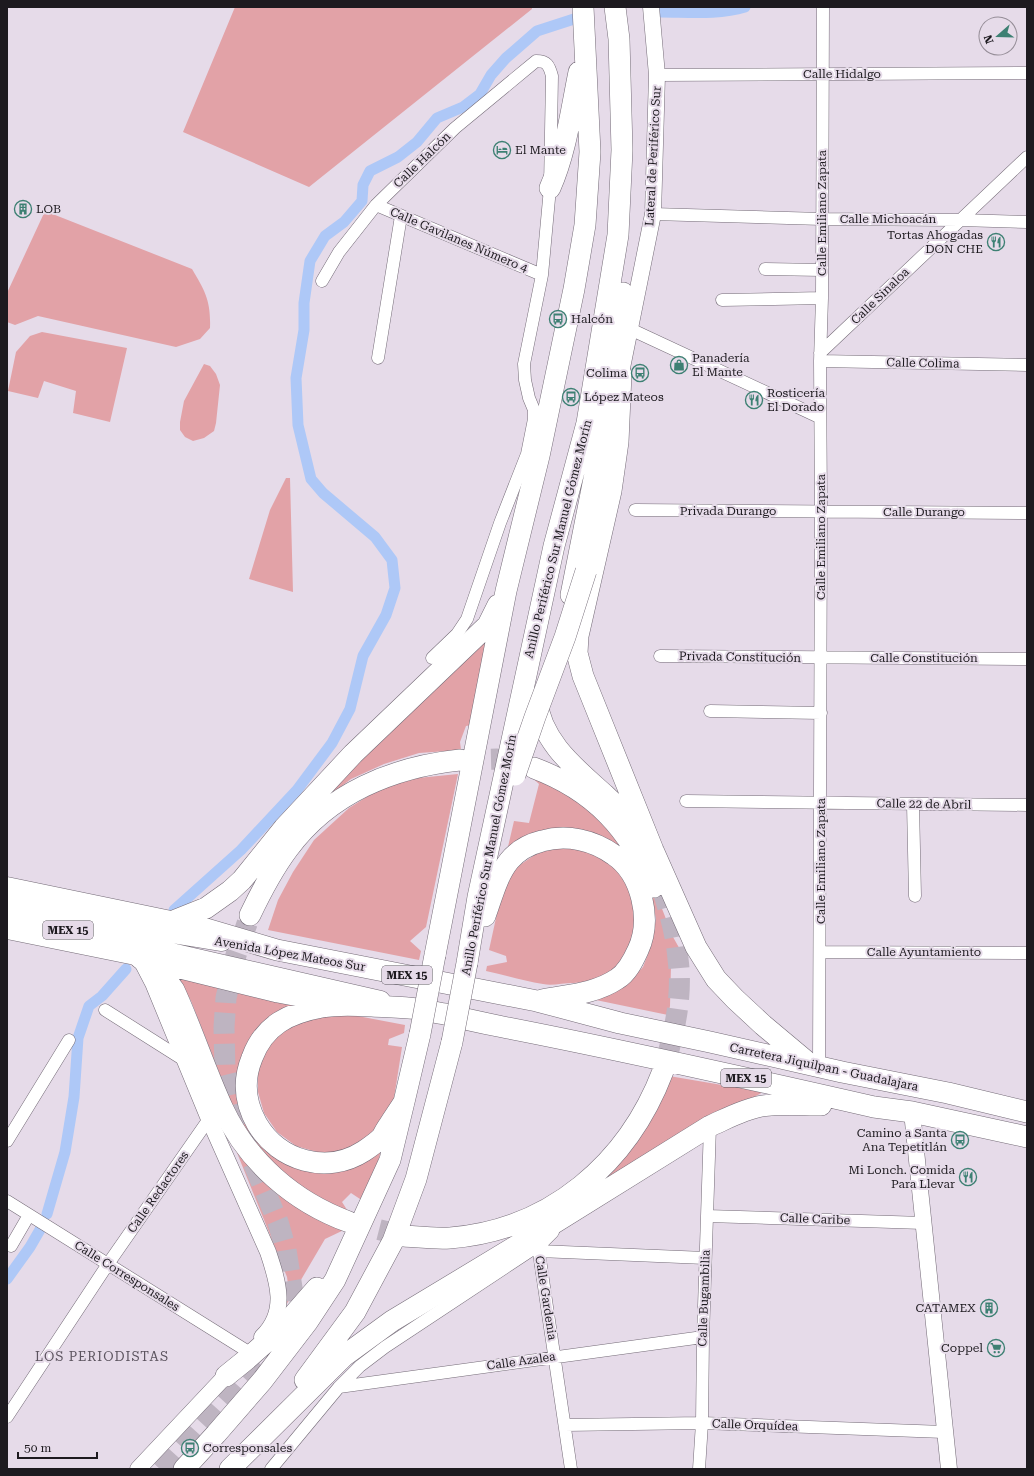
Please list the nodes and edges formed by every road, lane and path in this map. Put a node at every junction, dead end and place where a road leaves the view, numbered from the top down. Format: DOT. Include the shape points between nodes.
graph roads {
  1 [pos="583,7"];
  2 [pos="615,7"];
  3 [pos="651,7"];
  4 [pos="823,7"];
  5 [pos="586,42"];
  6 [pos="1027,73"];
  7 [pos="822,74"];
  8 [pos="657,75"];
  9 [pos="1027,157"];
  10 [pos="550,188"];
  11 [pos="376,204"];
  12 [pos="653,214"];
  13 [pos="401,216"];
  14 [pos="822,219"];
  15 [pos="960,220"];
  16 [pos="1027,222"];
  17 [pos="765,269"];
  18 [pos="822,270"];
  19 [pos="542,275"];
  20 [pos="322,281"];
  21 [pos="822,298"];
  22 [pos="722,300"];
  23 [pos="630,329"];
  24 [pos="820,357"];
  25 [pos="378,358"];
  26 [pos="1027,365"];
  27 [pos="621,374"];
  28 [pos="820,417"];
  29 [pos="596,423"];
  30 [pos="527,454"];
  31 [pos="527,507"];
  32 [pos="635,510"];
  33 [pos="821,512"];
  34 [pos="1027,513"];
  35 [pos="506,591"];
  36 [pos="660,656"];
  37 [pos="432,658"];
  38 [pos="821,658"];
  39 [pos="1027,659"];
  40 [pos="710,711"];
  41 [pos="821,713"];
  42 [pos="460,760"];
  43 [pos="525,771"];
  44 [pos="620,785"];
  45 [pos="686,801"];
  46 [pos="821,803"];
  47 [pos="913,804"];
  48 [pos="1027,805"];
  49 [pos="653,850"];
  50 [pos="7,885"];
  51 [pos="915,896"];
  52 [pos="478,897"];
  53 [pos="7,900"];
  54 [pos="250,915"];
  55 [pos="7,917"];
  56 [pos="172,924"];
  57 [pos="7,931"];
  58 [pos="136,952"];
  59 [pos="820,952"];
  60 [pos="1027,952"];
  61 [pos="467,963"];
  62 [pos="537,1001"];
  63 [pos="343,1005"];
  64 [pos="419,1009"];
  65 [pos="105,1010"];
  66 [pos="620,1023"];
  67 [pos="69,1040"];
  68 [pos="184,1060"];
  69 [pos="814,1065"];
  70 [pos="664,1070"];
  71 [pos="404,1102"];
  72 [pos="874,1107"];
  73 [pos="912,1112"];
  74 [pos="1027,1112"];
  75 [pos="209,1119"];
  76 [pos="710,1126"];
  77 [pos="1027,1137"];
  78 [pos="7,1141"];
  79 [pos="7,1201"];
  80 [pos="29,1215"];
  81 [pos="565,1216"];
  82 [pos="707,1216"];
  83 [pos="349,1222"];
  84 [pos="923,1223"];
  85 [pos="404,1236"];
  86 [pos="11,1246"];
  87 [pos="539,1248"];
  88 [pos="346,1257"];
  89 [pos="705,1258"];
  90 [pos="108,1264"];
  91 [pos="703,1336"];
  92 [pos="247,1351"];
  93 [pos="555,1356"];
  94 [pos="226,1376"];
  95 [pos="340,1388"];
  96 [pos="7,1417"];
  97 [pos="702,1423"];
  98 [pos="565,1425"];
  99 [pos="944,1432"];
  100 [pos="243,1461"];
  101 [pos="138,1469"];
  102 [pos="184,1469"];
  103 [pos="230,1469"];
  104 [pos="271,1469"];
  105 [pos="571,1469"];
  106 [pos="699,1469"];
  107 [pos="949,1469"];
  1 -- 5 [label="highway"];
  2 -- 29 [label="highway, Anillo Periférico Sur Manuel Gómez Morín" via="619,39 622,150 618,234"];
  3 -- 8 [label="street, Lateral de Periférico Sur"];
  4 -- 7 [label="street, Calle Emiliano Zapata"];
  5 -- 10 [label="highway" via="562,151"];
  5 -- 31 [label="highway" via="590,152 585,225 563,344"];
  6 -- 7 [label="street, Calle Hidalgo"];
  7 -- 8 [label="street, Calle Hidalgo"];
  7 -- 14 [label="street, Calle Emiliano Zapata"];
  8 -- 12 [label="street, Lateral de Periférico Sur"];
  9 -- 15 [label="street, Calle Sinaloa"];
  10 -- 11 [label="street, Calle Halcón" via="552,76 549,66 543,61 536,61 455,128"];
  10 -- 19 [label="street"];
  11 -- 13 [label="street, Calle Gavilanes Número 4"];
  11 -- 20 [label="street, Calle Halcón" via="339,252"];
  12 -- 14 [label="street, Calle Michoacán"];
  12 -- 23 [label="street, Lateral de Periférico Sur"];
  13 -- 19 [label="street, Calle Gavilanes Número 4"];
  13 -- 25 [label="street"];
  14 -- 15 [label="street, Calle Michoacán"];
  14 -- 18 [label="street, Calle Emiliano Zapata"];
  15 -- 16 [label="street, Calle Michoacán"];
  15 -- 24 [label="street, Calle Sinaloa"];
  17 -- 18 [label="street"];
  18 -- 21 [label="street, Calle Emiliano Zapata"];
  19 -- 30 [label="street" via="524,364 525,380 534,410"];
  21 -- 22 [label="street"];
  21 -- 24 [label="street, Calle Emiliano Zapata"];
  23 -- 27 [label="street, Lateral de Periférico Sur"];
  23 -- 28 [label="street"];
  24 -- 26 [label="street, Calle Colima"];
  24 -- 28 [label="street, Calle Emiliano Zapata"];
  27 -- 29 [label="highway"];
  27 -- 43 [label="highway, bridge" via="604,484 586,571 565,637 534,717"];
  27 -- 49 [label="highway" via="618,442 611,491 578,636 577,653 583,676"];
  28 -- 33 [label="street, Calle Emiliano Zapata"];
  29 -- 44 [label="highway" via="565,622 566,646 572,668"];
  29 -- 49 [label="highway" via="538,667 535,686 537,708 551,739 565,758 626,815"];
  29 -- 52 [label="highway, Anillo Periférico Sur Manuel Gómez Morín" via="554,546"];
  30 -- 31 [label="highway"];
  30 -- 37 [label="street" via="467,619 457,634"];
  31 -- 35 [label="highway"];
  32 -- 33 [label="street, Privada Durango"];
  33 -- 34 [label="street, Calle Durango"];
  33 -- 38 [label="street, Calle Emiliano Zapata"];
  35 -- 56 [label="highway" via="488,626 353,754 284,828 242,880 206,908"];
  35 -- 71 [label="highway, bridge" via="420,1034"];
  36 -- 38 [label="street, Privada Constitución"];
  38 -- 39 [label="street, Calle Constitución"];
  38 -- 41 [label="street, Calle Emiliano Zapata"];
  40 -- 41 [label="street"];
  41 -- 46 [label="street, Calle Emiliano Zapata"];
  42 -- 54 [label="highway" via="403,770 366,785 334,803 309,824 288,848"];
  43 -- 52 [label="highway"];
  43 -- 69 [label="highway" via="561,780 603,810 634,848 647,870 681,948 724,1007 762,1037 791,1055"];
  45 -- 46 [label="street, Calle 22 de Abril"];
  46 -- 47 [label="street, Calle 22 de Abril"];
  46 -- 59 [label="street, Calle Emiliano Zapata"];
  47 -- 48 [label="street, Calle 22 de Abril"];
  47 -- 51 [label="street"];
  49 -- 69 [label="highway" via="688,931 716,979 763,1025"];
  50 -- 56 [label="street" via="144,913"];
  52 -- 61 [label="highway, Anillo Periférico Sur Manuel Gómez Morín"];
  53 -- 56 [label="main road, MEX 15" via="125,924"];
  55 -- 58 [label="main road, Avenida López Mateos Sur / MEX 15"];
  56 -- 62 [label="highway, Avenida López Mateos Sur / MEX 15" via="277,950"];
  57 -- 58 [label="street"];
  58 -- 63 [label="highway" via="278,992"];
  58 -- 64 [label="main road, Avenida López Mateos Sur / MEX 15"];
  58 -- 68 [label="street" via="153,983"];
  58 -- 83 [label="highway" via="163,975 174,990 223,1109 236,1133 254,1156 276,1180 301,1198 330,1215"];
  59 -- 60 [label="street, Calle Ayuntamiento"];
  59 -- 69 [label="street, Calle Emiliano Zapata"];
  61 -- 62 [label="highway" via="499,879 510,860 520,850 539,842 563,837 590,842 607,850 629,870 640,892 645,915 640,946 625,972 609,984"];
  61 -- 100 [label="highway, Anillo Periférico Sur Manuel Gómez Morín, bridge" via="452,1042 416,1179 393,1241 355,1312 311,1374"];
  62 -- 66 [label="highway, Avenida López Mateos Sur / MEX 15"];
  63 -- 64 [label="highway"];
  63 -- 71 [label="highway" via="312,1009 283,1019 257,1046 247,1072 246,1090 251,1110 261,1130 275,1145 298,1159 334,1163 358,1155 381,1138"];
  64 -- 72 [label="highway, Avenida López Mateos Sur / MEX 15" via="618,1049"];
  65 -- 68 [label="street"];
  66 -- 69 [label="highway, Carretera Jiquilpan - Guadalajara / MEX 15"];
  67 -- 78 [label="street"];
  68 -- 75 [label="street"];
  69 -- 74 [label="highway, Carretera Jiquilpan - Guadalajara / MEX 15"];
  70 -- 85 [label="highway" via="646,1109 628,1137 608,1163 572,1193 528,1219 491,1232 449,1238"];
  71 -- 88 [label="highway" via="390,1160"];
  72 -- 73 [label="highway, MEX 15"];
  72 -- 76 [label="highway" via="785,1104 761,1106"];
  73 -- 77 [label="highway, MEX 15"];
  73 -- 84 [label="street"];
  75 -- 90 [label="street, Calle Redactores"];
  75 -- 92 [label="street" via="268,1252 278,1289 279,1306 276,1319"];
  76 -- 81 [label="highway"];
  76 -- 82 [label="street, Calle Bugambilia"];
  79 -- 80 [label="street, Calle Corresponsales"];
  80 -- 86 [label="street"];
  80 -- 90 [label="street, Calle Corresponsales"];
  81 -- 87 [label="street"];
  81 -- 100 [label="highway" via="392,1321 344,1356"];
  82 -- 84 [label="street, Calle Caribe"];
  82 -- 89 [label="street, Calle Bugambilia"];
  84 -- 99 [label="street"];
  87 -- 89 [label="street"];
  87 -- 93 [label="street, Calle Gardenia"];
  87 -- 95 [label="street" via="385,1346 360,1366"];
  88 -- 94 [label="highway" via="282,1327"];
  88 -- 102 [label="highway" via="335,1280 262,1381"];
  89 -- 91 [label="street, Calle Bugambilia"];
  90 -- 92 [label="street, Calle Corresponsales"];
  90 -- 96 [label="street, Calle Redactores"];
  91 -- 93 [label="street, Calle Azalea"];
  91 -- 97 [label="street, Calle Bugambilia"];
  92 -- 94 [label="street"];
  93 -- 95 [label="street, Calle Azalea"];
  93 -- 98 [label="street, Calle Gardenia"];
  94 -- 101 [label="street"];
  95 -- 104 [label="street"];
  97 -- 98 [label="street, Calle Orquídea"];
  97 -- 99 [label="street, Calle Orquídea"];
  97 -- 106 [label="street, Calle Bugambilia"];
  98 -- 105 [label="street, Calle Gardenia"];
  99 -- 107 [label="street"];
  100 -- 103 [label="highway"];
}
